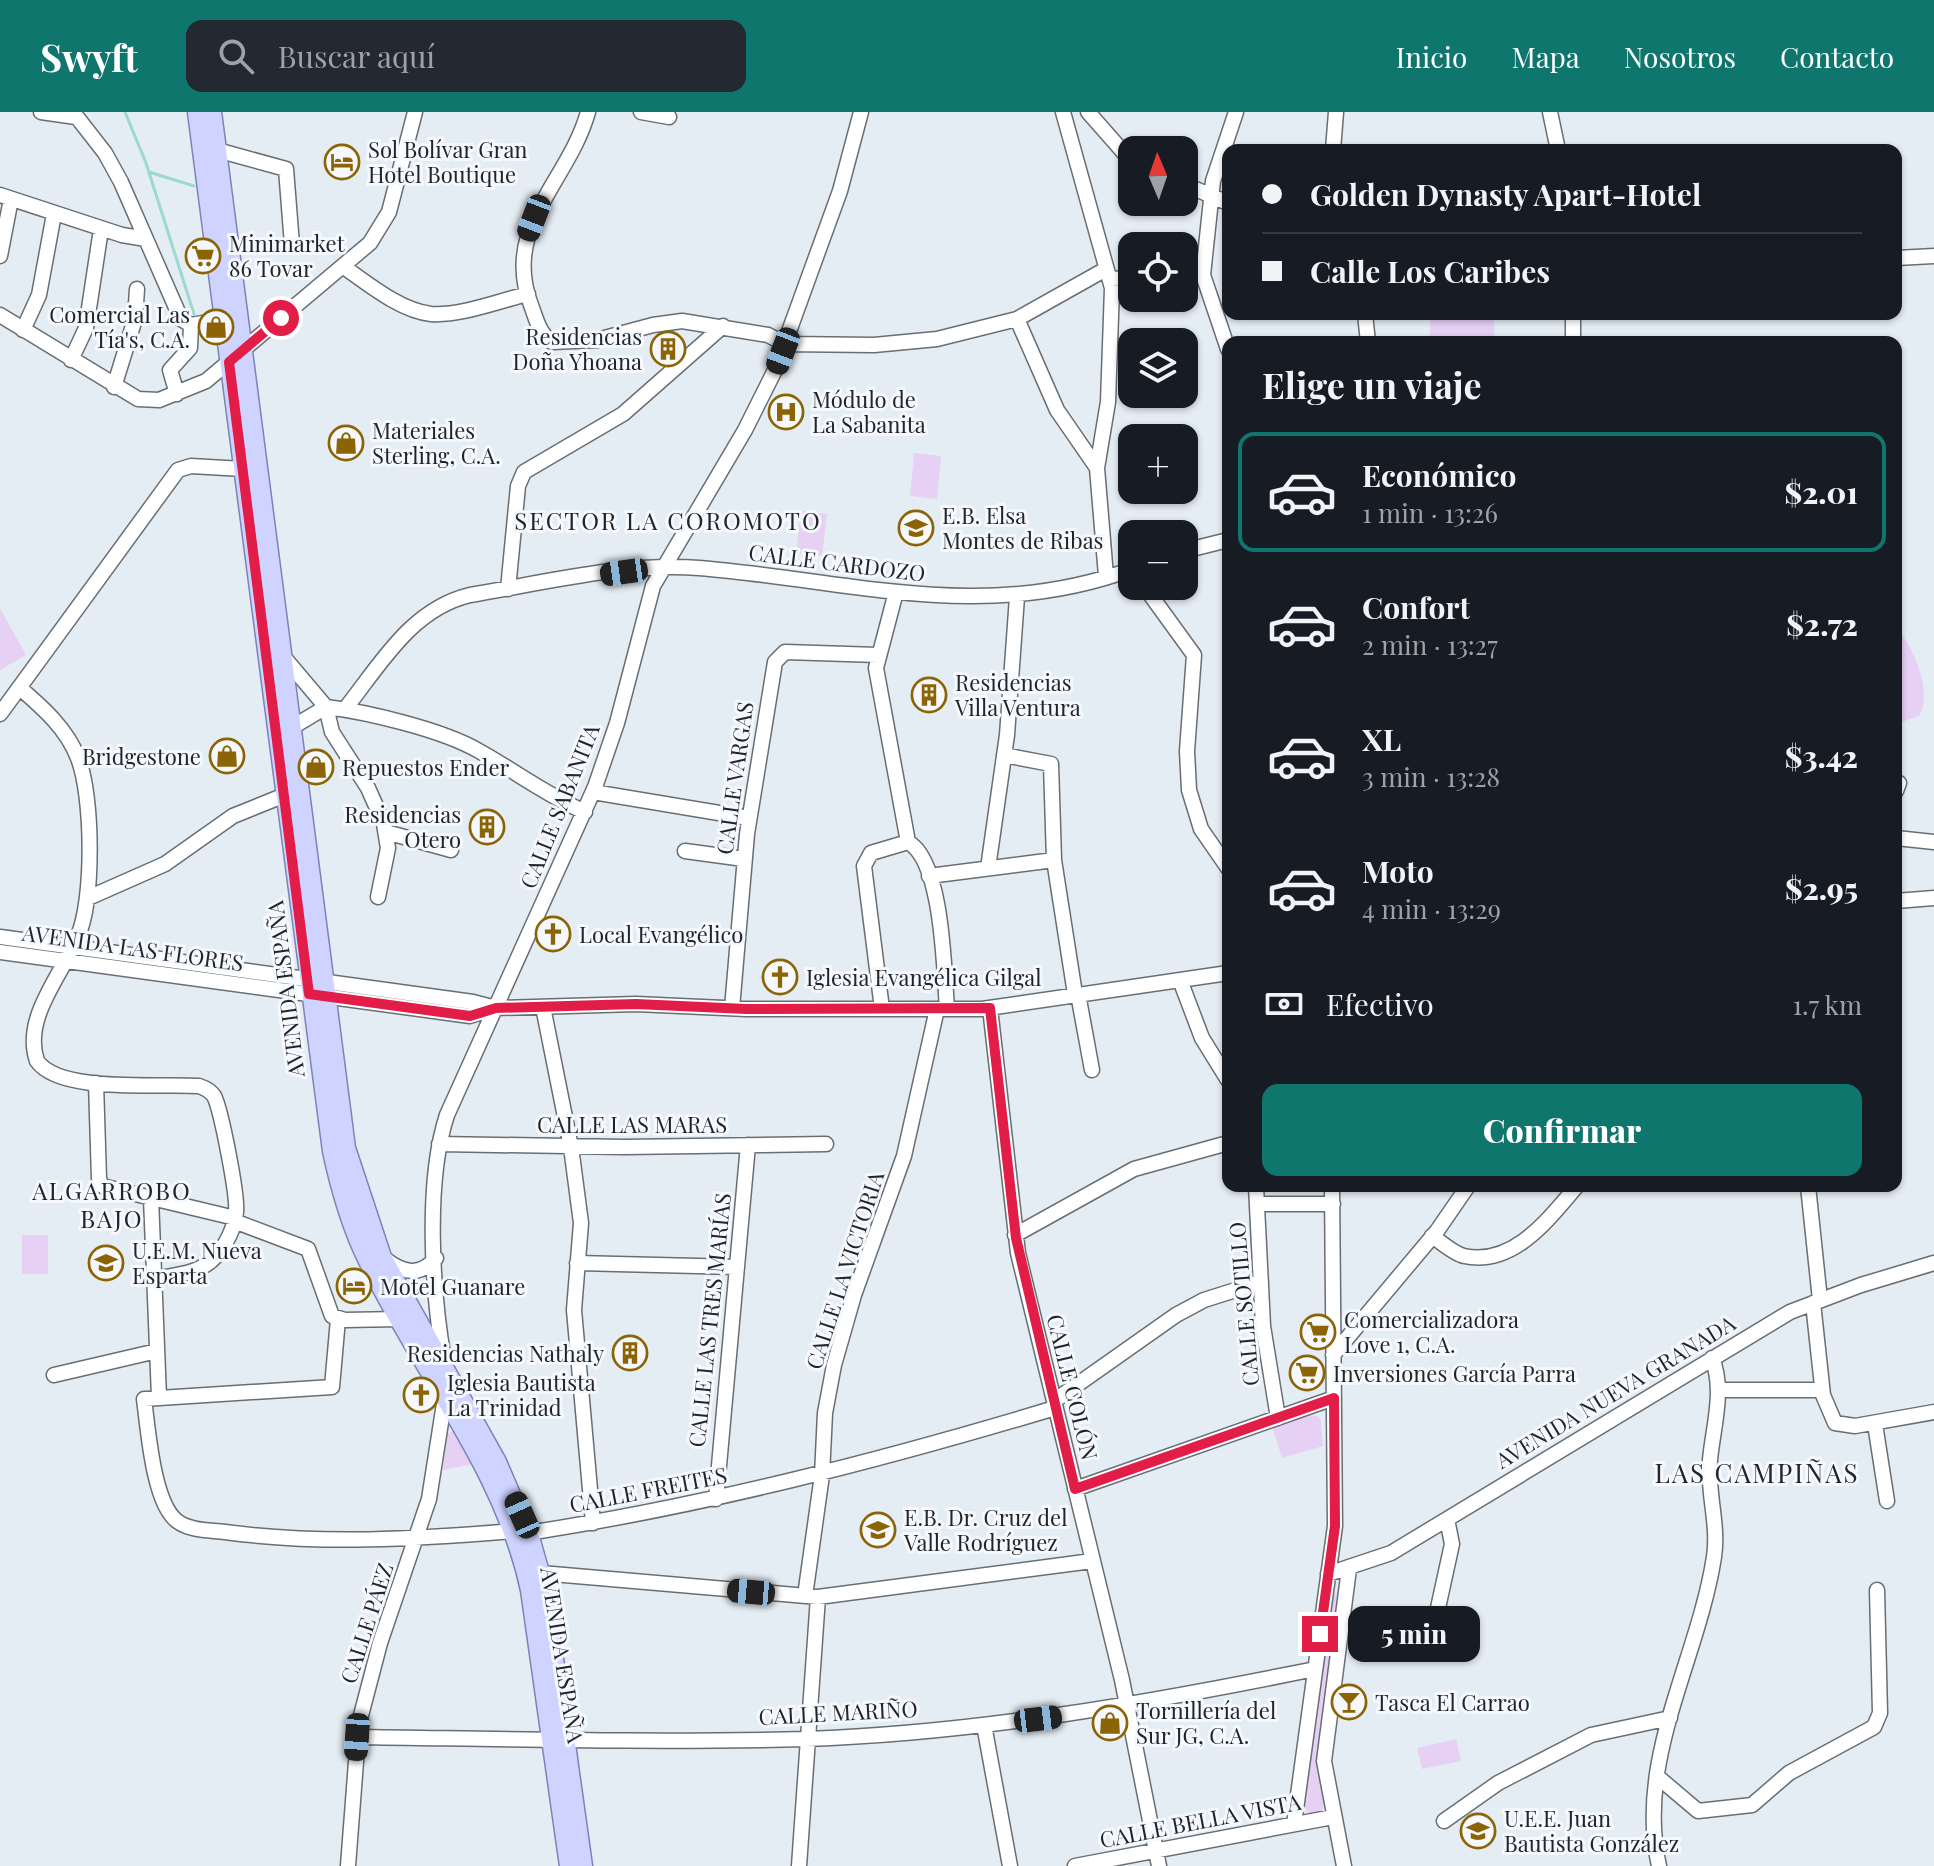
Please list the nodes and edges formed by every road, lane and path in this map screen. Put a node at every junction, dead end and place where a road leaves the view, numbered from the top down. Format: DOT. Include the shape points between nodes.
graph roads {
  1 [pos="41,112"];
  2 [pos="197,112"];
  3 [pos="415,112"];
  4 [pos="588,112"];
  5 [pos="641,112"];
  6 [pos="861,112"];
  7 [pos="1063,112"];
  8 [pos="1088,112"];
  9 [pos="1236,112"];
  10 [pos="1336,112"];
  11 [pos="1550,112"];
  12 [pos="74,114"];
  13 [pos="669,117"];
  14 [pos="209,124"];
  15 [pos="1226,144"];
  16 [pos="1333,144"];
  17 [pos="1557,144"];
  18 [pos="1118,146"];
  19 [pos="217,150"];
  20 [pos="1222,156"];
  21 [pos="1198,189"];
  22 [pos="1210,194"];
  23 [pos="6,197"];
  24 [pos="1222,200"];
  25 [pos="54,214"];
  26 [pos="101,229"];
  27 [pos="146,239"];
  28 [pos="292,245"];
  29 [pos="0,256"];
  30 [pos="1934,256"];
  31 [pos="1902,258"];
  32 [pos="344,267"];
  33 [pos="1108,274"];
  34 [pos="1198,275"];
  35 [pos="1203,275"];
  36 [pos="1118,276"];
  37 [pos="137,289"];
  38 [pos="528,294"];
  39 [pos="0,315"];
  40 [pos="224,319"];
  41 [pos="1017,319"];
  42 [pos="191,325"];
  43 [pos="723,326"];
  44 [pos="23,330"];
  45 [pos="1224,336"];
  46 [pos="785,344"];
  47 [pos="236,356"];
  48 [pos="71,360"];
  49 [pos="114,387"];
  50 [pos="177,394"];
  51 [pos="1097,468"];
  52 [pos="243,469"];
  53 [pos="1222,542"];
  54 [pos="1198,548"];
  55 [pos="661,568"];
  56 [pos="1118,573"];
  57 [pos="1106,576"];
  58 [pos="508,589"];
  59 [pos="896,592"];
  60 [pos="1017,597"];
  61 [pos="1154,600"];
  62 [pos="282,655"];
  63 [pos="878,655"];
  64 [pos="20,688"];
  65 [pos="326,707"];
  66 [pos="345,709"];
  67 [pos="0,714"];
  68 [pos="284,731"];
  69 [pos="1004,755"];
  70 [pos="593,792"];
  71 [pos="285,795"];
  72 [pos="585,812"];
  73 [pos="749,818"];
  74 [pos="386,832"];
  75 [pos="1902,839"];
  76 [pos="908,842"];
  77 [pos="1934,842"];
  78 [pos="451,850"];
  79 [pos="685,851"];
  80 [pos="744,859"];
  81 [pos="1222,859"];
  82 [pos="1054,860"];
  83 [pos="988,868"];
  84 [pos="929,876"];
  85 [pos="378,897"];
  86 [pos="88,898"];
  87 [pos="1934,898"];
  88 [pos="1902,901"];
  89 [pos="0,937"];
  90 [pos="73,946"];
  91 [pos="0,952"];
  92 [pos="66,960"];
  93 [pos="1222,974"];
  94 [pos="1180,980"];
  95 [pos="316,987"];
  96 [pos="1076,994"];
  97 [pos="543,1007"];
  98 [pos="496,1008"];
  99 [pos="732,1008"];
  100 [pos="990,1008"];
  101 [pos="882,1009"];
  102 [pos="942,1009"];
  103 [pos="1092,1070"];
  104 [pos="1222,1070"];
  105 [pos="96,1083"];
  106 [pos="439,1144"];
  107 [pos="826,1144"];
  108 [pos="748,1145"];
  109 [pos="1222,1145"];
  110 [pos="571,1147"];
  111 [pos="1256,1192"];
  112 [pos="1332,1192"];
  113 [pos="1464,1192"];
  114 [pos="1572,1192"];
  115 [pos="1808,1192"];
  116 [pos="151,1198"];
  117 [pos="1257,1204"];
  118 [pos="1333,1204"];
  119 [pos="235,1220"];
  120 [pos="1015,1235"];
  121 [pos="1432,1236"];
  122 [pos="382,1257"];
  123 [pos="436,1258"];
  124 [pos="577,1263"];
  125 [pos="1934,1263"];
  126 [pos="737,1267"];
  127 [pos="154,1279"];
  128 [pos="1261,1282"];
  129 [pos="1817,1301"];
  130 [pos="338,1319"];
  131 [pos="400,1319"];
  132 [pos="157,1351"];
  133 [pos="1333,1355"];
  134 [pos="1712,1358"];
  135 [pos="445,1369"];
  136 [pos="54,1375"];
  137 [pos="1718,1390"];
  138 [pos="1822,1390"];
  139 [pos="445,1397"];
  140 [pos="152,1398"];
  141 [pos="1334,1398"];
  142 [pos="1055,1404"];
  143 [pos="1934,1412"];
  144 [pos="1278,1418"];
  145 [pos="1875,1424"];
  146 [pos="822,1475"];
  147 [pos="1075,1489"];
  148 [pos="716,1499"];
  149 [pos="1887,1501"];
  150 [pos="1447,1519"];
  151 [pos="593,1523"];
  152 [pos="521,1532"];
  153 [pos="416,1539"];
  154 [pos="1092,1561"];
  155 [pos="1349,1569"];
  156 [pos="541,1573"];
  157 [pos="1328,1574"];
  158 [pos="1877,1590"];
  159 [pos="812,1597"];
  160 [pos="1438,1608"];
  161 [pos="1315,1669"];
  162 [pos="1127,1707"];
  163 [pos="1670,1718"];
  164 [pos="984,1725"];
  165 [pos="357,1737"];
  166 [pos="808,1739"];
  167 [pos="559,1740"];
  168 [pos="1659,1778"];
  169 [pos="1333,1817"];
  170 [pos="1444,1821"];
  171 [pos="1294,1824"];
  172 [pos="1156,1851"];
  173 [pos="348,1866"];
  174 [pos="569,1866"];
  175 [pos="583,1866"];
  176 [pos="799,1866"];
  177 [pos="1010,1866"];
  178 [pos="1075,1866"];
  179 [pos="1159,1866"];
  180 [pos="1344,1866"];
  181 [pos="1659,1866"];
  1 -- 12 [label="street"];
  2 -- 14 [label="main road, AVENIDA ESPAÑA"];
  3 -- 32 [label="street" via="384,223"];
  4 -- 38 [label="street" via="576,146 528,235 521,262"];
  5 -- 13 [label="street"];
  6 -- 46 [label="street, CALLE SABANITA" via="840,191"];
  7 -- 33 [label="street"];
  8 -- 18 [label="street"];
  9 -- 15 [label="street"];
  10 -- 16 [label="street"];
  11 -- 17 [label="street"];
  12 -- 27 [label="street" via="112,165"];
  14 -- 19 [label="main road, AVENIDA ESPAÑA"];
  14 -- 40 [label="main road, AVENIDA ESPAÑA"];
  19 -- 28 [label="street" via="286,169"];
  19 -- 47 [label="main road, AVENIDA ESPAÑA"];
  20 -- 22 [label="street"];
  21 -- 22 [label="street"];
  22 -- 24 [label="street"];
  22 -- 35 [label="street"];
  23 -- 25 [label="street"];
  23 -- 29 [label="street"];
  25 -- 26 [label="street"];
  25 -- 44 [label="street" via="39,295"];
  26 -- 27 [label="street"];
  26 -- 48 [label="street" via="86,328"];
  27 -- 42 [label="street" via="181,319"];
  30 -- 31 [label="street"];
  32 -- 38 [label="street" via="387,296 427,314"];
  32 -- 47 [label="street"];
  33 -- 36 [label="street"];
  33 -- 41 [label="street"];
  33 -- 51 [label="street" via="1109,390"];
  34 -- 35 [label="street"];
  35 -- 45 [label="street"];
  37 -- 49 [label="street" via="135,319"];
  38 -- 43 [label="street" via="542,333 556,343 597,340 668,322"];
  39 -- 44 [label="street"];
  40 -- 42 [label="street"];
  40 -- 47 [label="main road, AVENIDA ESPAÑA"];
  41 -- 46 [label="street" via="937,339"];
  41 -- 51 [label="street" via="1052,401"];
  42 -- 50 [label="street" via="190,348 170,370"];
  43 -- 46 [label="street"];
  43 -- 58 [label="street" via="623,414 524,472 518,486"];
  44 -- 48 [label="street"];
  46 -- 55 [label="street, CALLE SABANITA" via="745,430"];
  47 -- 50 [label="street" via="206,381"];
  47 -- 52 [label="main road, AVENIDA ESPAÑA"];
  47 -- 62 [label="main road, AVENIDA ESPAÑA"];
  48 -- 49 [label="street"];
  49 -- 50 [label="street" via="148,401"];
  51 -- 57 [label="street"];
  52 -- 64 [label="street" via="201,465 178,470"];
  52 -- 68 [label="main road, AVENIDA ESPAÑA"];
  53 -- 54 [label="street"];
  55 -- 58 [label="street, CALLE CARDOZO"];
  55 -- 59 [label="street, CALLE CARDOZO"];
  55 -- 70 [label="street, CALLE SABANITA"];
  56 -- 57 [label="street, CALLE CARDOZO"];
  57 -- 60 [label="street, CALLE CARDOZO"];
  58 -- 66 [label="street, CALLE CARDOZO" via="455,598 428,612 397,642"];
  59 -- 60 [label="street, CALLE CARDOZO"];
  59 -- 63 [label="street"];
  60 -- 69 [label="street"];
  61 -- 81 [label="street" via="1194,655 1189,790 1201,829"];
  62 -- 65 [label="street"];
  62 -- 68 [label="main road, AVENIDA ESPAÑA"];
  63 -- 73 [label="street, CALLE VARGAS" via="791,652 777,657"];
  63 -- 76 [label="street" via="876,674"];
  64 -- 67 [label="street"];
  64 -- 86 [label="street" via="54,719 78,758 85,789"];
  65 -- 66 [label="street"];
  65 -- 68 [label="street"];
  65 -- 74 [label="street" via="332,732 368,788"];
  66 -- 72 [label="street" via="463,743 541,792"];
  68 -- 71 [label="main road, AVENIDA ESPAÑA"];
  68 -- 95 [label="main road, AVENIDA ESPAÑA"];
  69 -- 82 [label="street" via="1051,764"];
  69 -- 83 [label="street"];
  70 -- 72 [label="street, CALLE SABANITA"];
  70 -- 73 [label="street"];
  71 -- 86 [label="street" via="233,816 165,864"];
  71 -- 95 [label="main road, AVENIDA ESPAÑA"];
  72 -- 98 [label="street, CALLE SABANITA"];
  73 -- 80 [label="street, CALLE VARGAS"];
  74 -- 78 [label="street"];
  74 -- 85 [label="street"];
  75 -- 77 [label="street"];
  76 -- 84 [label="street, CALLE LA VICTORIA"];
  76 -- 101 [label="street" via="871,853 864,866"];
  79 -- 80 [label="street"];
  80 -- 99 [label="street, CALLE VARGAS"];
  82 -- 83 [label="street"];
  82 -- 96 [label="street"];
  83 -- 84 [label="street"];
  84 -- 102 [label="street, CALLE LA VICTORIA" via="939,918"];
  86 -- 90 [label="street"];
  87 -- 88 [label="street"];
  89 -- 90 [label="street, AVENIDA LAS FLORES"];
  90 -- 92 [label="street"];
  90 -- 95 [label="street, AVENIDA LAS FLORES"];
  91 -- 92 [label="street, AVENIDA LAS FLORES"];
  92 -- 95 [label="street, AVENIDA LAS FLORES"];
  92 -- 105 [label="street" via="42,1006 35,1055 53,1074"];
  93 -- 94 [label="street, AVENIDA LAS FLORES"];
  94 -- 96 [label="street, AVENIDA LAS FLORES"];
  94 -- 104 [label="street" via="1202,1038"];
  95 -- 98 [label="street, AVENIDA LAS FLORES" via="470,1016"];
  95 -- 122 [label="main road, AVENIDA ESPAÑA" via="346,1148"];
  95 -- 131 [label="main road, AVENIDA ESPAÑA" via="324,1112 340,1184 361,1246"];
  96 -- 100 [label="street, AVENIDA LAS FLORES"];
  96 -- 103 [label="street"];
  97 -- 98 [label="street, AVENIDA LAS FLORES"];
  97 -- 99 [label="street, AVENIDA LAS FLORES"];
  97 -- 110 [label="street"];
  98 -- 106 [label="street, CALLE SABANITA" via="464,1073"];
  99 -- 101 [label="street, AVENIDA LAS FLORES"];
  100 -- 102 [label="street, AVENIDA LAS FLORES"];
  100 -- 120 [label="street, CALLE COLÓN"];
  101 -- 102 [label="street, AVENIDA LAS FLORES"];
  102 -- 146 [label="street, CALLE LA VICTORIA" via="904,1156 834,1365"];
  105 -- 116 [label="street" via="99,1183"];
  105 -- 119 [label="street" via="187,1085 211,1093 234,1191"];
  106 -- 110 [label="street, CALLE LAS MARAS"];
  106 -- 123 [label="street, CALLE SABANITA"];
  107 -- 108 [label="street, CALLE LAS MARAS"];
  108 -- 110 [label="street, CALLE LAS MARAS"];
  108 -- 126 [label="street, CALLE LAS TRES MARÍAS"];
  109 -- 120 [label="street" via="1134,1169"];
  110 -- 124 [label="street" via="581,1223"];
  111 -- 117 [label="street, CALLE SOTILLO"];
  112 -- 118 [label="street"];
  113 -- 121 [label="street"];
  114 -- 121 [label="street" via="1512,1250 1463,1256"];
  115 -- 129 [label="street"];
  116 -- 119 [label="street"];
  116 -- 127 [label="street, CALLE FREITES"];
  117 -- 118 [label="street"];
  117 -- 128 [label="street, CALLE SOTILLO"];
  118 -- 133 [label="street"];
  119 -- 127 [label="street" via="225,1245 210,1262"];
  119 -- 130 [label="street" via="308,1249 329,1312"];
  120 -- 142 [label="street, CALLE COLÓN"];
  121 -- 133 [label="street"];
  122 -- 123 [label="street" via="412,1272"];
  122 -- 135 [label="main road, AVENIDA ESPAÑA"];
  123 -- 135 [label="street, CALLE SABANITA"];
  124 -- 126 [label="street"];
  124 -- 151 [label="street" via="574,1310"];
  125 -- 129 [label="street, AVENIDA NUEVA GRANADA"];
  126 -- 148 [label="street, CALLE LAS TRES MARÍAS"];
  127 -- 132 [label="street, CALLE FREITES"];
  128 -- 142 [label="street, CALLE FREITES" via="1176,1315"];
  128 -- 144 [label="street, CALLE SOTILLO"];
  129 -- 134 [label="street, AVENIDA NUEVA GRANADA"];
  129 -- 138 [label="street"];
  130 -- 131 [label="street"];
  130 -- 140 [label="street" via="332,1387"];
  131 -- 139 [label="main road, AVENIDA ESPAÑA"];
  132 -- 136 [label="street"];
  132 -- 140 [label="street, CALLE FREITES"];
  133 -- 141 [label="street"];
  134 -- 137 [label="street"];
  134 -- 150 [label="street, AVENIDA NUEVA GRANADA"];
  135 -- 152 [label="main road, AVENIDA ESPAÑA" via="502,1472"];
  137 -- 138 [label="street"];
  137 -- 163 [label="street" via="1709,1470 1714,1558"];
  138 -- 145 [label="street" via="1835,1423"];
  139 -- 152 [label="main road, AVENIDA ESPAÑA"];
  139 -- 153 [label="street, CALLE PÁEZ" via="434,1481"];
  140 -- 153 [label="street, CALLE FREITES" via="156,1473 171,1515 184,1525 275,1538"];
  141 -- 144 [label="street"];
  141 -- 157 [label="street" via="1335,1526"];
  142 -- 146 [label="street, CALLE FREITES"];
  142 -- 147 [label="street, CALLE COLÓN"];
  143 -- 145 [label="street"];
  144 -- 147 [label="street"];
  145 -- 149 [label="street"];
  146 -- 148 [label="street, CALLE FREITES"];
  146 -- 159 [label="street, CALLE LA VICTORIA"];
  147 -- 154 [label="street, CALLE COLÓN"];
  148 -- 151 [label="street, CALLE FREITES"];
  150 -- 155 [label="street, AVENIDA NUEVA GRANADA" via="1391,1553"];
  150 -- 160 [label="street" via="1452,1544"];
  151 -- 152 [label="street, CALLE FREITES"];
  152 -- 153 [label="street, CALLE FREITES"];
  152 -- 156 [label="main road, AVENIDA ESPAÑA"];
  152 -- 167 [label="main road, AVENIDA ESPAÑA"];
  153 -- 165 [label="street, CALLE PÁEZ" via="380,1643"];
  154 -- 159 [label="street"];
  154 -- 162 [label="street, CALLE COLÓN"];
  155 -- 157 [label="street, AVENIDA NUEVA GRANADA"];
  155 -- 169 [label="street" via="1324,1761"];
  156 -- 159 [label="street"];
  156 -- 167 [label="main road, AVENIDA ESPAÑA"];
  157 -- 161 [label="street"];
  158 -- 168 [label="street" via="1880,1713 1874,1727 1789,1773 1752,1805 1698,1811"];
  159 -- 166 [label="street, CALLE LA VICTORIA"];
  161 -- 162 [label="street, CALLE MARIÑO"];
  161 -- 171 [label="street"];
  162 -- 164 [label="street, CALLE MARIÑO"];
  162 -- 172 [label="street, CALLE COLÓN"];
  163 -- 168 [label="street" via="1661,1744"];
  163 -- 170 [label="street" via="1591,1735 1498,1783"];
  164 -- 166 [label="street, CALLE MARIÑO"];
  164 -- 177 [label="street"];
  165 -- 167 [label="street, CALLE MARIÑO"];
  165 -- 173 [label="street, CALLE PÁEZ"];
  166 -- 167 [label="street, CALLE MARIÑO"];
  166 -- 176 [label="street, CALLE LA VICTORIA"];
  167 -- 174 [label="main road, AVENIDA ESPAÑA"];
  167 -- 175 [label="main road, AVENIDA ESPAÑA"];
  168 -- 181 [label="street" via="1654,1828"];
  169 -- 171 [label="street, CALLE BELLA VISTA"];
  169 -- 180 [label="street"];
  171 -- 172 [label="street, CALLE BELLA VISTA"];
  172 -- 178 [label="street, CALLE BELLA VISTA"];
  172 -- 179 [label="street, CALLE COLÓN"];
}
